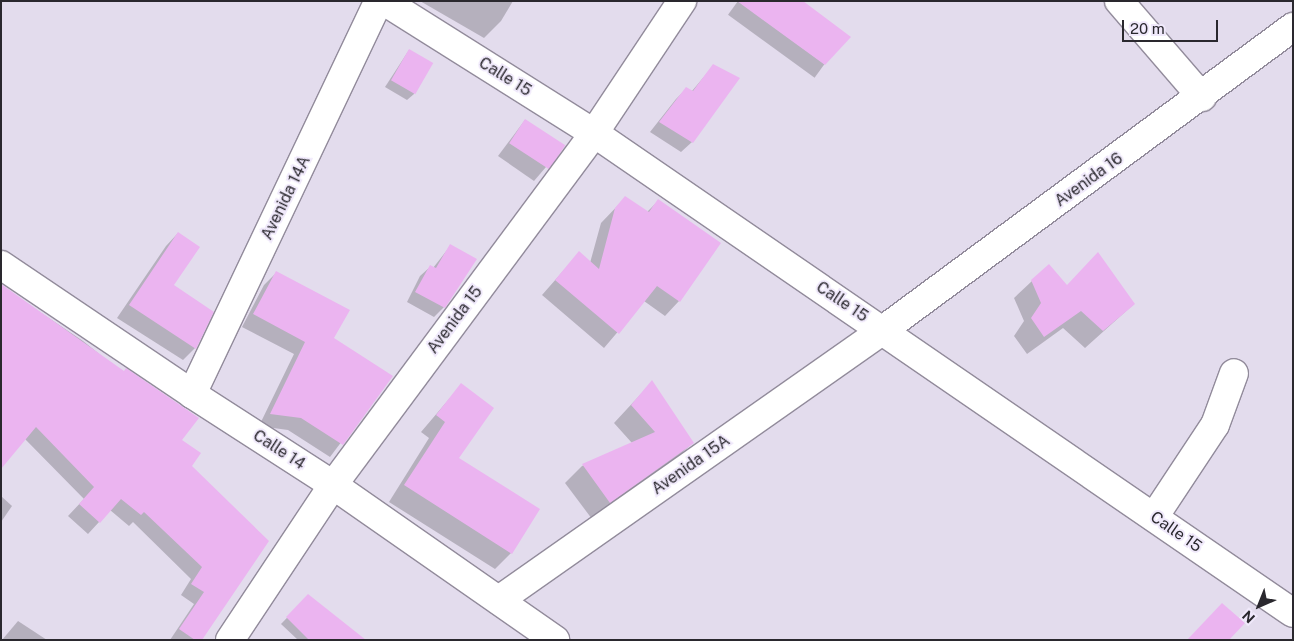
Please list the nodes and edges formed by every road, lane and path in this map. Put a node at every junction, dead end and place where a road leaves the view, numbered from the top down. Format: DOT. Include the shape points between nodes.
graph roads {
  1 [pos="380,1"];
  2 [pos="384,1"];
  3 [pos="682,1"];
  4 [pos="1119,1"];
  5 [pos="1293,27"];
  6 [pos="1202,97"];
  7 [pos="594,133"];
  8 [pos="1,264"];
  9 [pos="884,330"];
  10 [pos="1234,373"];
  11 [pos="192,394"];
  12 [pos="333,485"];
  13 [pos="1154,517"];
  14 [pos="499,600"];
  15 [pos="1293,614"];
  16 [pos="230,640"];
  17 [pos="555,640"];
  1 -- 11 [label="street, Avenida 14A"];
  2 -- 7 [label="street, Calle 15"];
  3 -- 7 [label="street, Avenida 15"];
  4 -- 6 [label="street"];
  5 -- 6 [label="street, Avenida 16"];
  6 -- 9 [label="street, Avenida 16"];
  7 -- 9 [label="street, Calle 15"];
  7 -- 12 [label="street, Avenida 15"];
  8 -- 11 [label="street, Calle 14"];
  9 -- 13 [label="street, Calle 15"];
  9 -- 14 [label="street, Avenida 15A"];
  10 -- 13 [label="street" via="1215,425"];
  11 -- 12 [label="street, Calle 14"];
  12 -- 14 [label="street, Calle 14"];
  12 -- 16 [label="street, Avenida 15"];
  13 -- 15 [label="street, Calle 15"];
  14 -- 17 [label="street, Calle 14"];
}
